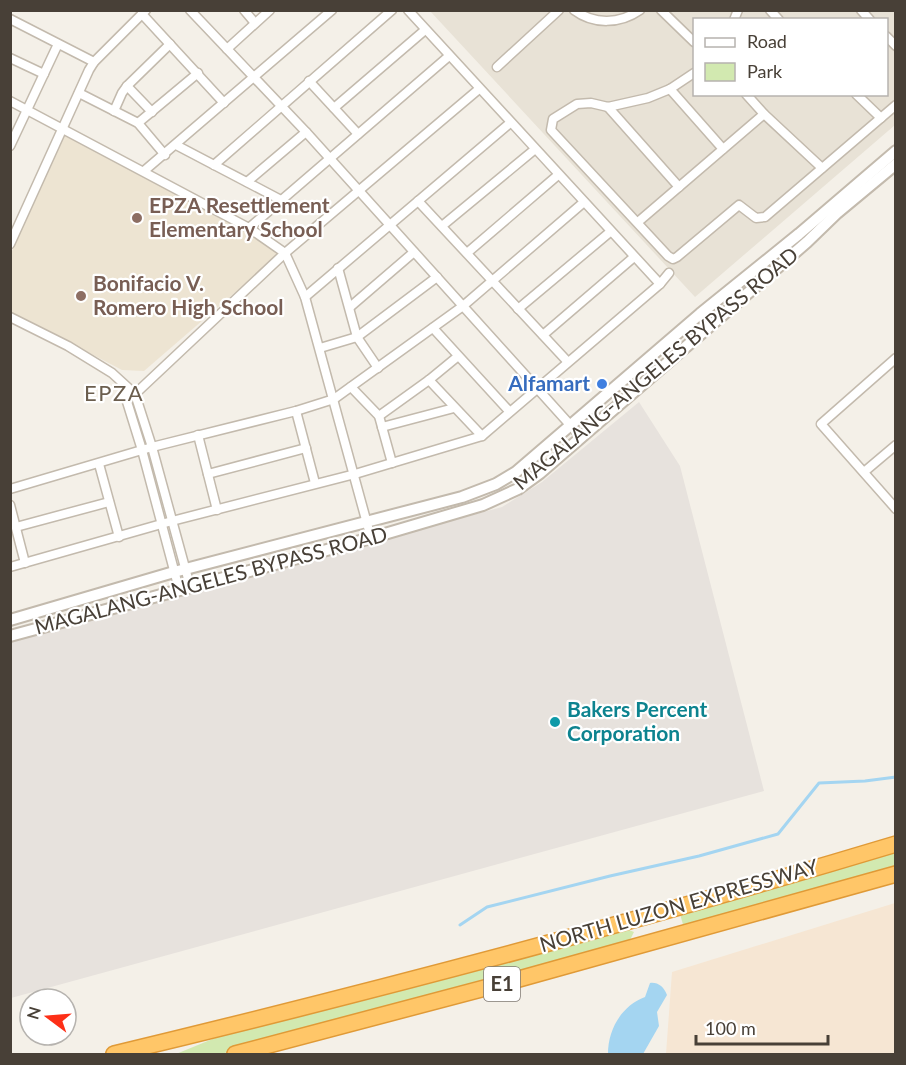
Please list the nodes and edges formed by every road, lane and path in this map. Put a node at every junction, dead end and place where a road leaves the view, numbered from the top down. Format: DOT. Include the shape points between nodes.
graph roads {
  1 [pos="190,10"];
  2 [pos="244,10"];
  3 [pos="270,10"];
  4 [pos="332,10"];
  5 [pos="392,10"];
  6 [pos="408,10"];
  7 [pos="558,10"];
  8 [pos="574,10"];
  9 [pos="640,10"];
  10 [pos="661,10"];
  11 [pos="144,12"];
  12 [pos="10,19"];
  13 [pos="255,23"];
  14 [pos="425,30"];
  15 [pos="693,41"];
  16 [pos="58,44"];
  17 [pos="170,44"];
  18 [pos="227,49"];
  19 [pos="449,56"];
  20 [pos="10,58"];
  21 [pos="94,62"];
  22 [pos="497,67"];
  23 [pos="44,74"];
  24 [pos="198,74"];
  25 [pos="693,74"];
  26 [pos="255,77"];
  27 [pos="309,81"];
  28 [pos="127,86"];
  29 [pos="479,89"];
  30 [pos="670,89"];
  31 [pos="79,93"];
  32 [pos="748,96"];
  33 [pos="858,96"];
  34 [pos="10,101"];
  35 [pos="224,103"];
  36 [pos="280,105"];
  37 [pos="896,105"];
  38 [pos="608,107"];
  39 [pos="334,108"];
  40 [pos="28,110"];
  41 [pos="114,111"];
  42 [pos="152,112"];
  43 [pos="764,114"];
  44 [pos="880,118"];
  45 [pos="138,123"];
  46 [pos="510,123"];
  47 [pos="63,129"];
  48 [pos="306,132"];
  49 [pos="358,134"];
  50 [pos="176,145"];
  51 [pos="10,146"];
  52 [pos="723,149"];
  53 [pos="534,150"];
  54 [pos="896,151"];
  55 [pos="165,154"];
  56 [pos="329,159"];
  57 [pos="896,164"];
  58 [pos="214,165"];
  59 [pos="822,168"];
  60 [pos="144,171"];
  61 [pos="558,175"];
  62 [pos="247,182"];
  63 [pos="679,187"];
  64 [pos="358,191"];
  65 [pos="281,200"];
  66 [pos="418,201"];
  67 [pos="584,202"];
  68 [pos="639,222"];
  69 [pos="389,225"];
  70 [pos="442,226"];
  71 [pos="249,228"];
  72 [pos="610,232"];
  73 [pos="10,244"];
  74 [pos="414,252"];
  75 [pos="285,253"];
  76 [pos="467,253"];
  77 [pos="634,257"];
  78 [pos="338,268"];
  79 [pos="669,273"];
  80 [pos="437,277"];
  81 [pos="492,281"];
  82 [pos="660,284"];
  83 [pos="305,297"];
  84 [pos="463,306"];
  85 [pos="350,307"];
  86 [pos="518,309"];
  87 [pos="10,317"];
  88 [pos="433,328"];
  89 [pos="543,335"];
  90 [pos="357,337"];
  91 [pos="320,348"];
  92 [pos="457,357"];
  93 [pos="896,358"];
  94 [pos="567,361"];
  95 [pos="378,368"];
  96 [pos="429,380"];
  97 [pos="124,383"];
  98 [pos="351,387"];
  99 [pos="538,387"];
  100 [pos="135,393"];
  101 [pos="125,398"];
  102 [pos="334,399"];
  103 [pos="454,408"];
  104 [pos="296,411"];
  105 [pos="509,411"];
  106 [pos="379,416"];
  107 [pos="571,425"];
  108 [pos="382,428"];
  109 [pos="198,435"];
  110 [pos="482,436"];
  111 [pos="581,437"];
  112 [pos="152,447"];
  113 [pos="306,448"];
  114 [pos="142,450"];
  115 [pos="894,450"];
  116 [pos="393,463"];
  117 [pos="99,464"];
  118 [pos="864,472"];
  119 [pos="208,474"];
  120 [pos="355,474"];
  121 [pos="315,483"];
  122 [pos="10,489"];
  123 [pos="109,502"];
  124 [pos="10,505"];
  125 [pos="896,509"];
  126 [pos="217,510"];
  127 [pos="172,521"];
  128 [pos="366,521"];
  129 [pos="162,524"];
  130 [pos="16,527"];
  131 [pos="119,537"];
  132 [pos="371,538"];
  133 [pos="26,563"];
  134 [pos="10,567"];
  135 [pos="180,571"];
  136 [pos="184,588"];
  137 [pos="10,620"];
  138 [pos="10,636"];
  139 [pos="896,844"];
  140 [pos="896,874"];
  141 [pos="114,1054"];
  142 [pos="235,1054"];
  1 -- 18 [label="street"];
  2 -- 13 [label="street"];
  3 -- 13 [label="street"];
  4 -- 26 [label="street"];
  5 -- 27 [label="street"];
  6 -- 14 [label="street"];
  7 -- 22 [label="street"];
  8 -- 9 [label="street" via="602,21 620,20"];
  10 -- 15 [label="street"];
  11 -- 17 [label="street"];
  11 -- 21 [label="street"];
  12 -- 16 [label="street"];
  13 -- 18 [label="street"];
  14 -- 19 [label="street"];
  14 -- 39 [label="street"];
  16 -- 21 [label="street"];
  16 -- 23 [label="street"];
  17 -- 24 [label="street"];
  17 -- 28 [label="street"];
  18 -- 26 [label="street"];
  19 -- 29 [label="street"];
  19 -- 49 [label="street"];
  20 -- 23 [label="street"];
  21 -- 31 [label="street"];
  23 -- 40 [label="street"];
  24 -- 35 [label="street"];
  24 -- 42 [label="street"];
  25 -- 30 [label="street"];
  26 -- 35 [label="street"];
  26 -- 36 [label="street"];
  27 -- 36 [label="street"];
  27 -- 39 [label="street"];
  28 -- 41 [label="street"];
  28 -- 42 [label="street"];
  29 -- 46 [label="street"];
  29 -- 64 [label="street"];
  30 -- 38 [label="street"];
  30 -- 52 [label="street"];
  31 -- 41 [label="street"];
  31 -- 47 [label="street"];
  32 -- 43 [label="street"];
  33 -- 44 [label="street"];
  34 -- 40 [label="street"];
  35 -- 50 [label="street"];
  36 -- 48 [label="street"];
  36 -- 58 [label="street"];
  37 -- 44 [label="street"];
  38 -- 63 [label="street"];
  38 -- 68 [label="street" via="578,104 553,119 551,130"];
  39 -- 49 [label="street"];
  40 -- 47 [label="street"];
  40 -- 51 [label="street"];
  41 -- 45 [label="street"];
  42 -- 45 [label="street"];
  43 -- 52 [label="street"];
  43 -- 59 [label="street"];
  44 -- 59 [label="street"];
  45 -- 55 [label="street"];
  46 -- 53 [label="street"];
  46 -- 66 [label="street"];
  47 -- 60 [label="street"];
  47 -- 73 [label="street"];
  48 -- 56 [label="street"];
  48 -- 62 [label="street"];
  49 -- 56 [label="street"];
  50 -- 55 [label="street"];
  50 -- 58 [label="street"];
  52 -- 63 [label="street"];
  53 -- 61 [label="street"];
  53 -- 70 [label="street"];
  54 -- 107 [label="street, MAGALANG-ANGELES BYPASS ROAD"];
  55 -- 60 [label="street"];
  56 -- 64 [label="street"];
  56 -- 65 [label="street"];
  57 -- 111 [label="street, MAGALANG-ANGELES BYPASS ROAD"];
  58 -- 62 [label="street"];
  59 -- 68 [label="street" via="765,217 756,218 739,204 677,257 668,256"];
  60 -- 71 [label="street"];
  61 -- 67 [label="street"];
  61 -- 76 [label="street"];
  62 -- 65 [label="street"];
  63 -- 68 [label="street"];
  64 -- 69 [label="street"];
  64 -- 75 [label="street"];
  65 -- 71 [label="street"];
  66 -- 69 [label="street"];
  66 -- 70 [label="street"];
  67 -- 72 [label="street"];
  67 -- 81 [label="street"];
  69 -- 74 [label="street"];
  69 -- 78 [label="street"];
  70 -- 76 [label="street"];
  71 -- 75 [label="street"];
  72 -- 77 [label="street"];
  72 -- 86 [label="street"];
  74 -- 80 [label="street"];
  74 -- 85 [label="street"];
  75 -- 83 [label="street"];
  75 -- 100 [label="street"];
  76 -- 81 [label="street"];
  77 -- 82 [label="street"];
  77 -- 89 [label="street"];
  78 -- 83 [label="street"];
  78 -- 85 [label="street"];
  79 -- 82 [label="street"];
  80 -- 84 [label="street"];
  80 -- 90 [label="street"];
  81 -- 84 [label="street"];
  81 -- 86 [label="street"];
  82 -- 94 [label="street"];
  83 -- 91 [label="street"];
  84 -- 88 [label="street"];
  84 -- 99 [label="street"];
  85 -- 90 [label="street"];
  86 -- 89 [label="street"];
  87 -- 97 [label="street" via="68,346"];
  88 -- 92 [label="street"];
  88 -- 95 [label="street"];
  89 -- 94 [label="street"];
  90 -- 91 [label="street"];
  90 -- 95 [label="street"];
  91 -- 102 [label="street"];
  92 -- 96 [label="street"];
  92 -- 105 [label="street"];
  93 -- 118 [label="street" via="821,424"];
  94 -- 99 [label="street"];
  95 -- 98 [label="street"];
  96 -- 103 [label="street"];
  96 -- 106 [label="street"];
  97 -- 100 [label="street"];
  97 -- 101 [label="street"];
  98 -- 102 [label="street"];
  98 -- 106 [label="street"];
  99 -- 105 [label="street"];
  99 -- 107 [label="street"];
  100 -- 101 [label="street"];
  100 -- 112 [label="street"];
  101 -- 114 [label="street"];
  102 -- 104 [label="street"];
  102 -- 120 [label="street"];
  103 -- 108 [label="street"];
  103 -- 110 [label="street"];
  104 -- 109 [label="street"];
  104 -- 113 [label="street"];
  105 -- 110 [label="street"];
  106 -- 108 [label="street"];
  107 -- 111 [label="street"];
  107 -- 128 [label="street, MAGALANG-ANGELES BYPASS ROAD" via="496,484 462,497"];
  108 -- 116 [label="street"];
  109 -- 112 [label="street"];
  109 -- 119 [label="street"];
  110 -- 116 [label="street"];
  111 -- 132 [label="street, MAGALANG-ANGELES BYPASS ROAD" via="540,473 501,498"];
  112 -- 114 [label="street"];
  112 -- 127 [label="street"];
  113 -- 119 [label="street"];
  113 -- 121 [label="street"];
  114 -- 117 [label="street"];
  114 -- 129 [label="street"];
  115 -- 118 [label="street"];
  116 -- 120 [label="street"];
  117 -- 122 [label="street"];
  117 -- 123 [label="street"];
  118 -- 125 [label="street"];
  119 -- 126 [label="street"];
  120 -- 121 [label="street"];
  120 -- 128 [label="street"];
  121 -- 126 [label="street"];
  123 -- 130 [label="street"];
  123 -- 131 [label="street"];
  124 -- 130 [label="street"];
  126 -- 127 [label="street"];
  127 -- 129 [label="street"];
  127 -- 135 [label="street"];
  128 -- 132 [label="street"];
  128 -- 135 [label="street, MAGALANG-ANGELES BYPASS ROAD"];
  129 -- 131 [label="street"];
  129 -- 135 [label="street"];
  130 -- 133 [label="street"];
  131 -- 133 [label="street"];
  132 -- 136 [label="street, MAGALANG-ANGELES BYPASS ROAD"];
  133 -- 134 [label="street"];
  135 -- 136 [label="street"];
  135 -- 137 [label="street, MAGALANG-ANGELES BYPASS ROAD"];
  136 -- 138 [label="street, MAGALANG-ANGELES BYPASS ROAD"];
  139 -- 141 [label="highway, NORTH LUZON EXPRESSWAY / E1" via="579,936"];
  140 -- 142 [label="highway, NORTH LUZON EXPRESSWAY / E1"];
}
